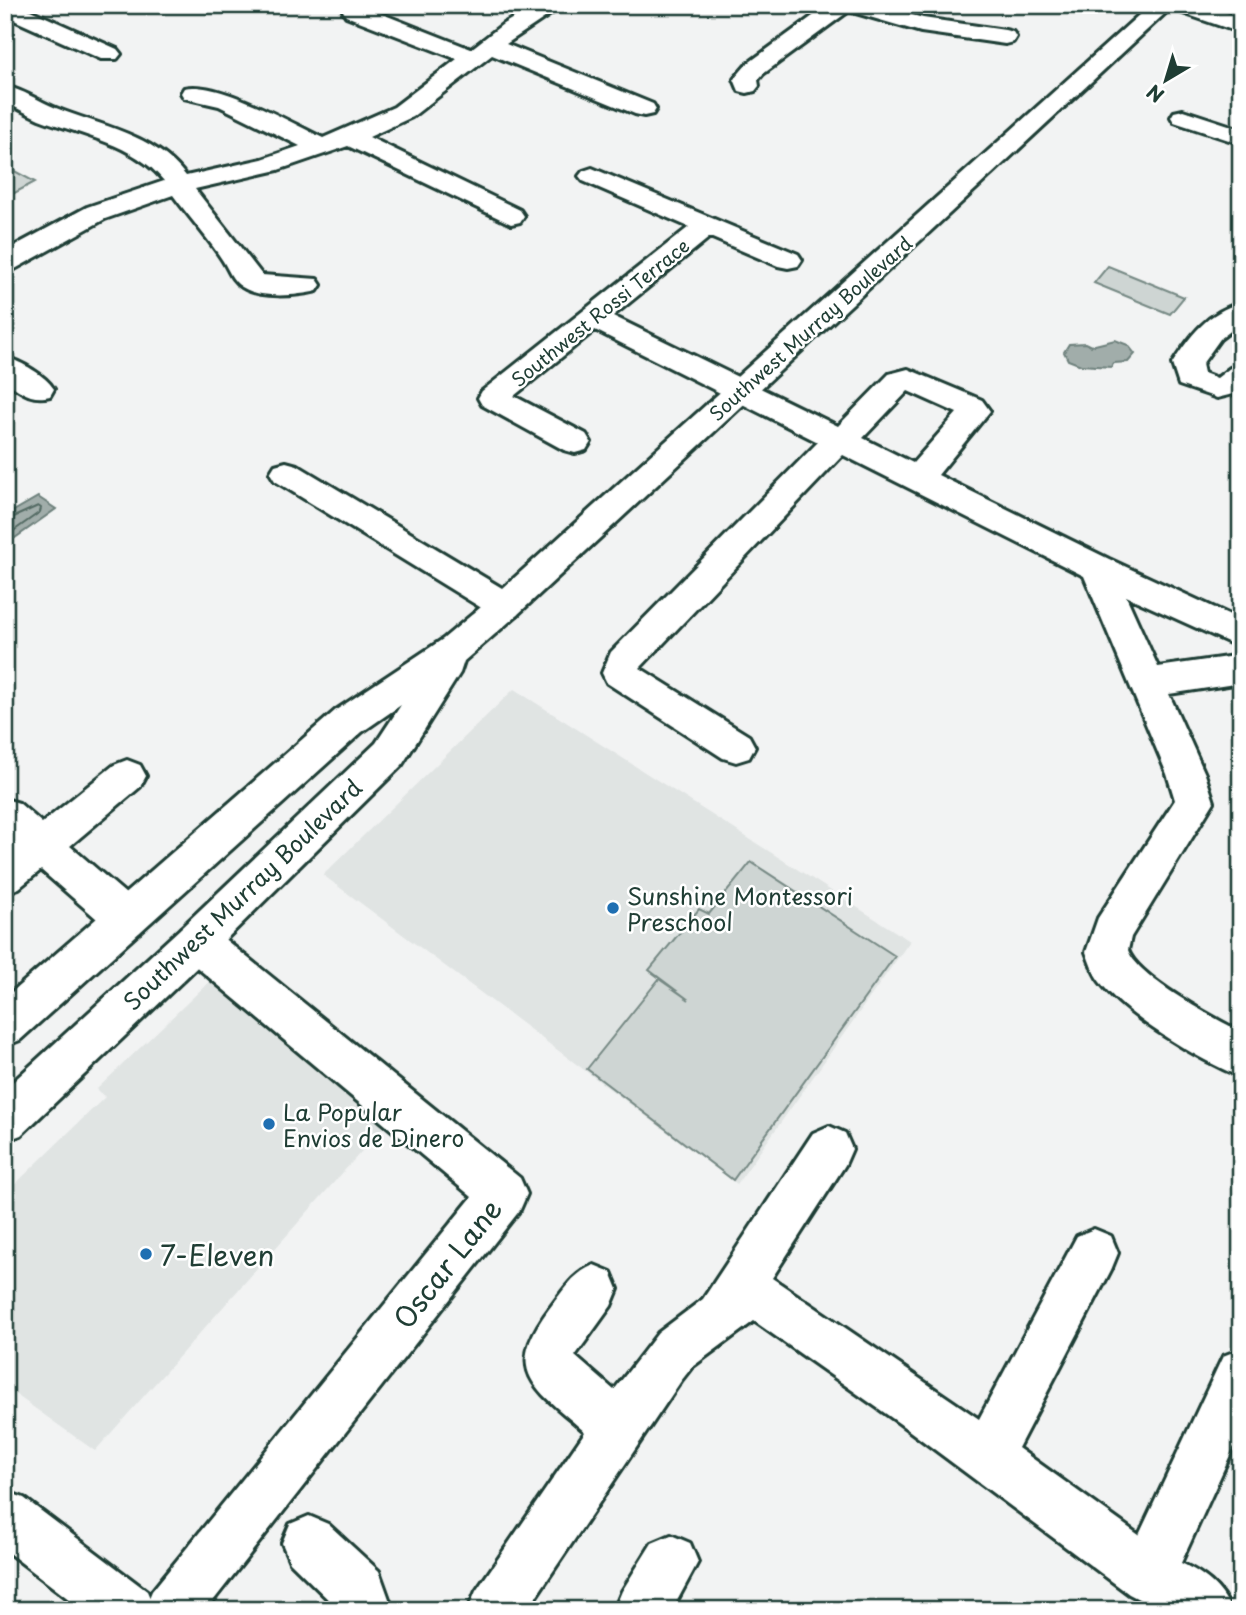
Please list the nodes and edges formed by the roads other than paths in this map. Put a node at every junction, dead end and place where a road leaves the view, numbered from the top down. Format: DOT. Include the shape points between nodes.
graph roads {
  1 [pos="553,5"];
  2 [pos="843,5"];
  3 [pos="852,5"];
  4 [pos="1163,5"];
  5 [pos="1182,5"];
  6 [pos="8,7"];
  7 [pos="354,11"];
  8 [pos="1241,26"];
  9 [pos="1005,37"];
  10 [pos="482,52"];
  11 [pos="109,54"];
  12 [pos="747,86"];
  13 [pos="5,93"];
  14 [pos="193,93"];
  15 [pos="644,109"];
  16 [pos="1184,117"];
  17 [pos="349,136"];
  18 [pos="1241,137"];
  19 [pos="322,147"];
  20 [pos="593,176"];
  21 [pos="178,185"];
  22 [pos="511,216"];
  23 [pos="708,225"];
  24 [pos="788,260"];
  25 [pos="5,263"];
  26 [pos="307,285"];
  27 [pos="1241,312"];
  28 [pos="594,318"];
  29 [pos="5,367"];
  30 [pos="1241,375"];
  31 [pos="39,389"];
  32 [pos="741,391"];
  33 [pos="841,441"];
  34 [pos="575,442"];
  35 [pos="286,473"];
  36 [pos="917,479"];
  37 [pos="1097,568"];
  38 [pos="505,606"];
  39 [pos="1241,635"];
  40 [pos="455,649"];
  41 [pos="1241,669"];
  42 [pos="1147,682"];
  43 [pos="736,747"];
  44 [pos="127,776"];
  45 [pos="5,814"];
  46 [pos="42,846"];
  47 [pos="5,876"];
  48 [pos="125,919"];
  49 [pos="196,941"];
  50 [pos="5,1026"];
  51 [pos="1241,1056"];
  52 [pos="5,1119"];
  53 [pos="830,1149"];
  54 [pos="1094,1253"];
  55 [pos="594,1289"];
  56 [pos="721,1313"];
  57 [pos="1241,1374"];
  58 [pos="620,1428"];
  59 [pos="986,1457"];
  60 [pos="5,1517"];
  61 [pos="309,1544"];
  62 [pos="671,1562"];
  63 [pos="1148,1575"];
  64 [pos="128,1610"];
  65 [pos="171,1610"];
  66 [pos="366,1610"];
  67 [pos="495,1610"];
  68 [pos="641,1610"];
  69 [pos="1204,1610"];
  1 -- 10 [label="main road"];
  2 -- 12 [label="main road" via="755,69 746,79"];
  3 -- 9 [label="main road" via="921,25"];
  4 -- 32 [label="main road, Southwest Murray Boulevard"];
  5 -- 8 [label="main road"];
  6 -- 11 [label="main road"];
  7 -- 10 [label="main road"];
  10 -- 15 [label="main road"];
  10 -- 17 [label="main road" via="403,113"];
  13 -- 21 [label="main road" via="123,140 162,165"];
  14 -- 19 [label="main road" via="227,101"];
  16 -- 18 [label="main road"];
  17 -- 19 [label="main road"];
  17 -- 22 [label="main road"];
  19 -- 21 [label="main road" via="269,165"];
  20 -- 23 [label="main road"];
  21 -- 25 [label="main road" via="96,214"];
  21 -- 26 [label="main road" via="253,282"];
  23 -- 24 [label="main road"];
  23 -- 28 [label="main road, Southwest Rossi Terrace"];
  27 -- 30 [label="main road" via="1211,330 1187,364 1190,378 1208,387 1223,389"];
  28 -- 32 [label="main road"];
  28 -- 34 [label="main road, Southwest Rossi Terrace" via="493,398"];
  29 -- 31 [label="main road"];
  32 -- 33 [label="main road"];
  32 -- 38 [label="main road, Southwest Murray Boulevard"];
  33 -- 36 [label="main road"];
  33 -- 36 [label="main road" via="900,381 908,379 971,407 975,411 972,416"];
  33 -- 43 [label="main road" via="624,662 620,673"];
  35 -- 38 [label="main road"];
  36 -- 37 [label="main road"];
  37 -- 39 [label="main road"];
  37 -- 42 [label="main road"];
  38 -- 40 [label="main road, Southwest Murray Boulevard"];
  40 -- 48 [label="main road, Southwest Murray Boulevard" via="349,722"];
  40 -- 49 [label="main road, Southwest Murray Boulevard" via="389,754"];
  41 -- 42 [label="main road"];
  42 -- 51 [label="main road" via="1195,802 1112,931 1107,952 1115,972 1135,991"];
  44 -- 46 [label="main road"];
  45 -- 46 [label="main road"];
  46 -- 47 [label="main road"];
  46 -- 48 [label="main road"];
  48 -- 50 [label="main road, Southwest Murray Boulevard"];
  49 -- 52 [label="main road, Southwest Murray Boulevard"];
  49 -- 65 [label="main road, Oscar Lane" via="505,1194"];
  53 -- 56 [label="main road"];
  54 -- 59 [label="main road"];
  55 -- 58 [label="main road" via="554,1345 552,1370"];
  56 -- 58 [label="main road" via="675,1350"];
  56 -- 59 [label="main road" via="749,1295 761,1297"];
  57 -- 63 [label="main road"];
  58 -- 67 [label="main road"];
  59 -- 63 [label="main road"];
  60 -- 64 [label="main road"];
  61 -- 66 [label="main road" via="360,1590"];
  62 -- 68 [label="main road"];
  63 -- 69 [label="main road"];
}
